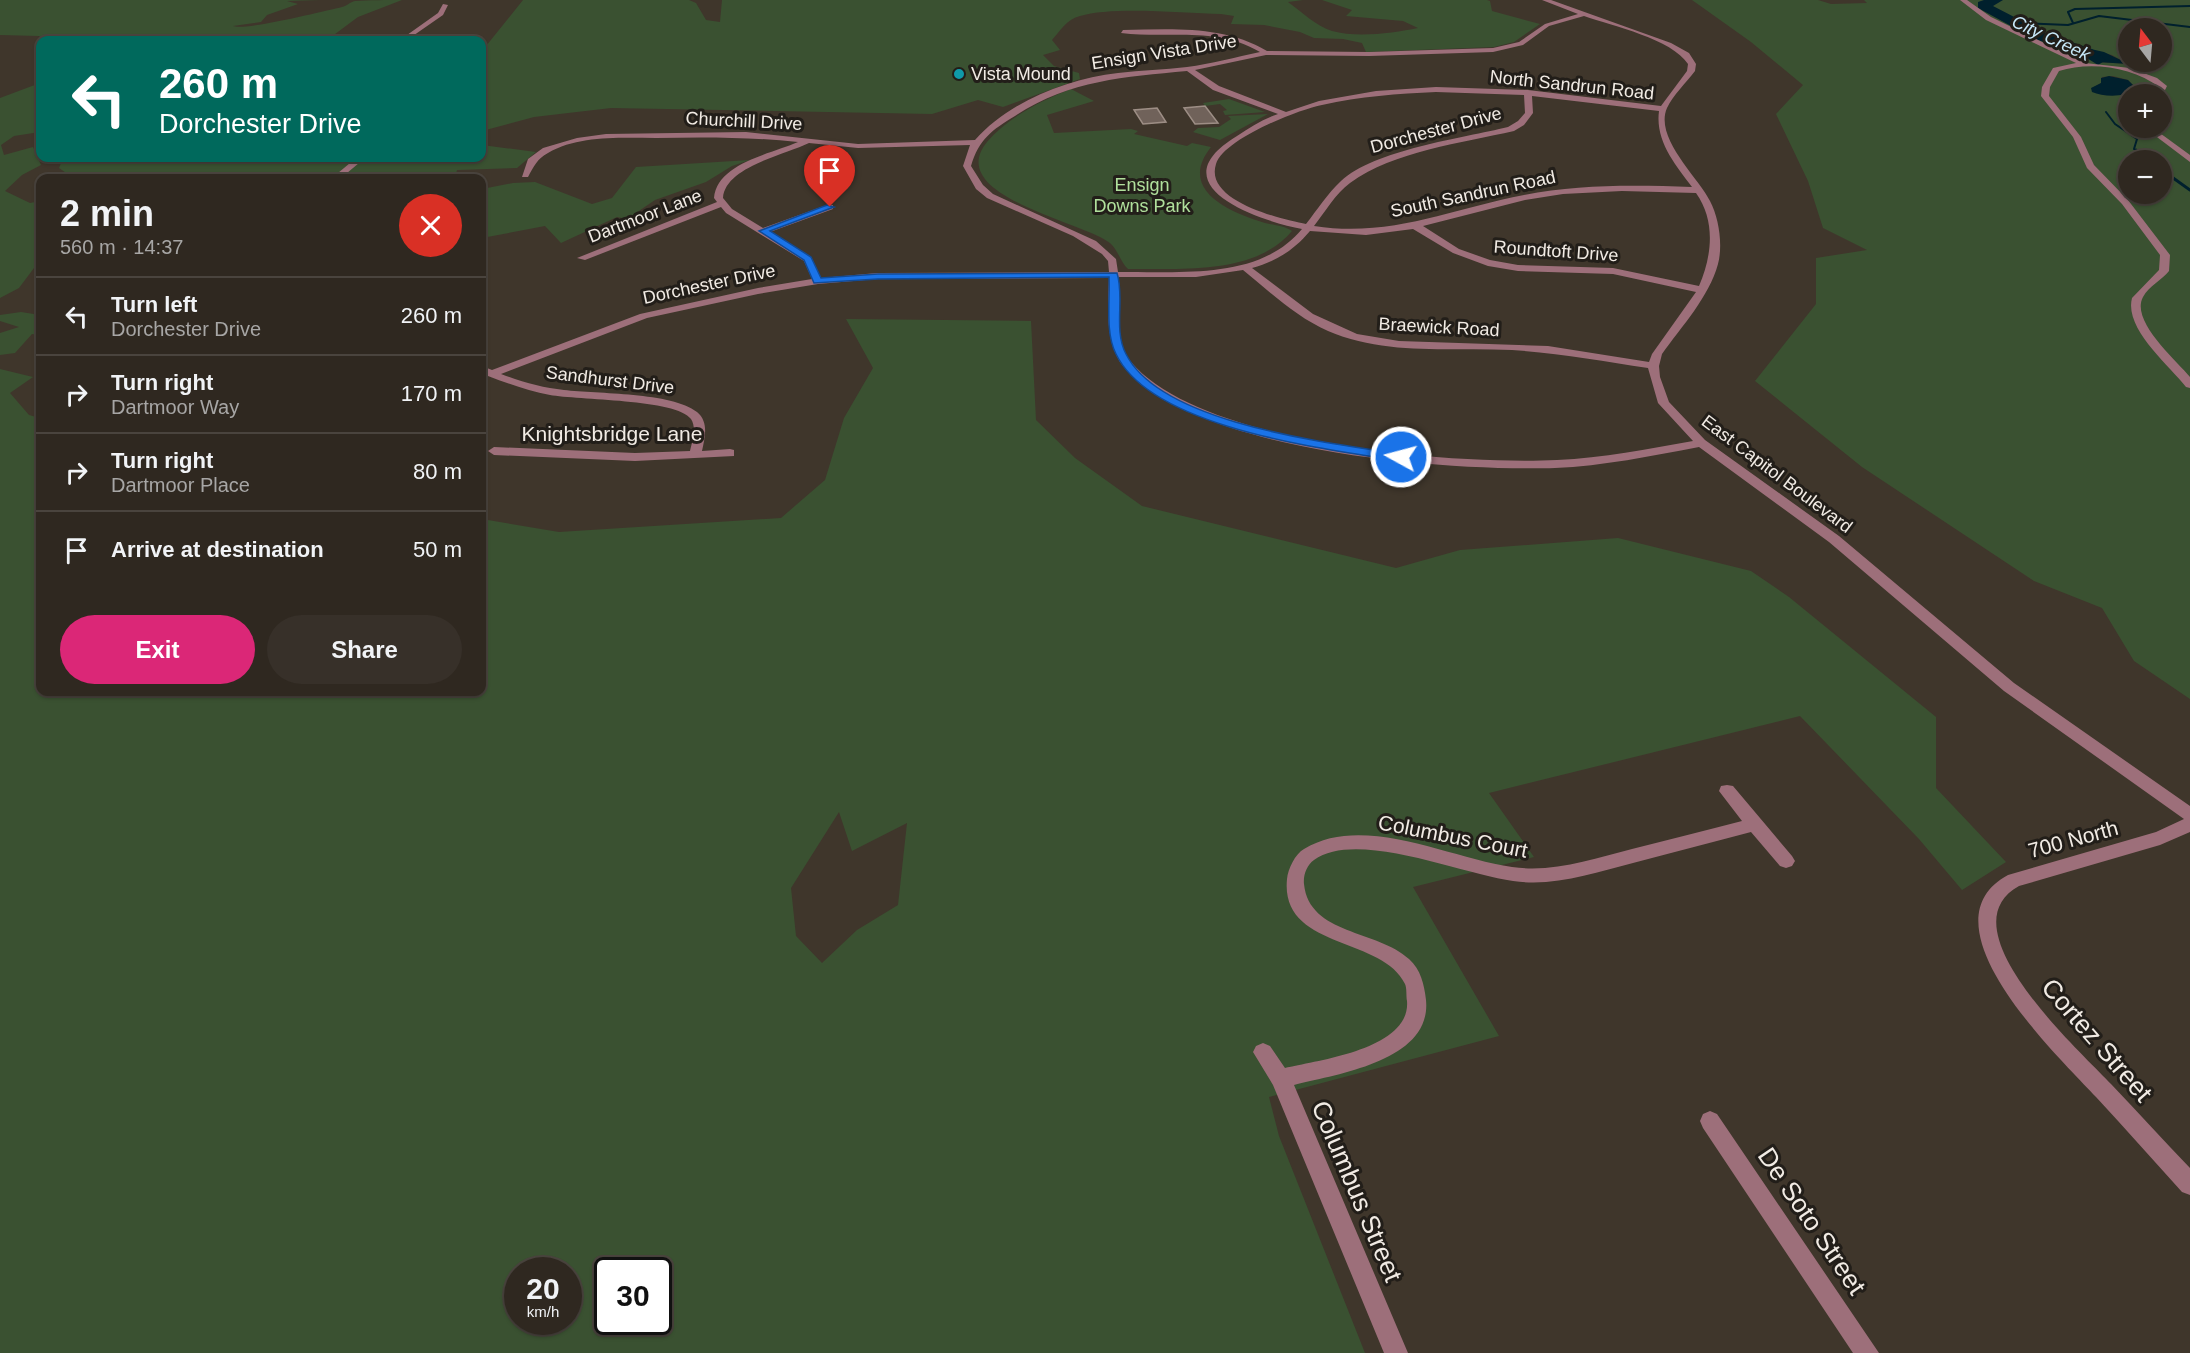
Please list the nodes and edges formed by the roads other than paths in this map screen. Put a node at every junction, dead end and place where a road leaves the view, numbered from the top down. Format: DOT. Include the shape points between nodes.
graph roads {
  1 [pos="1545,0"];
  2 [pos="1963,0"];
  3 [pos="445,5"];
  4 [pos="1584,14"];
  5 [pos="1123,32"];
  6 [pos="409,36"];
  7 [pos="1266,53"];
  8 [pos="2085,66"];
  9 [pos="1189,69"];
  10 [pos="2160,84"];
  11 [pos="1528,92"];
  12 [pos="1663,109"];
  13 [pos="1285,114"];
  14 [pos="2162,138"];
  15 [pos="809,140"];
  16 [pos="976,142"];
  17 [pos="2190,159"];
  18 [pos="356,162"];
  19 [pos="341,174"];
  20 [pos="525,175"];
  21 [pos="1700,190"];
  22 [pos="720,204"];
  23 [pos="830,207"];
  24 [pos="1255,213"];
  25 [pos="1414,225"];
  26 [pos="1309,228"];
  27 [pos="763,231"];
  28 [pos="582,258"];
  29 [pos="1244,266"];
  30 [pos="1114,275"];
  31 [pos="818,281"];
  32 [pos="1702,290"];
  33 [pos="548,351"];
  34 [pos="1653,366"];
  35 [pos="487,372"];
  36 [pos="507,380"];
  37 [pos="2190,385"];
  38 [pos="1701,443"];
  39 [pos="494,451"];
  40 [pos="730,453"];
  41 [pos="695,454"];
  42 [pos="1727,790"];
  43 [pos="2190,815"];
  44 [pos="1755,824"];
  45 [pos="2190,824"];
  46 [pos="1786,861"];
  47 [pos="1987,917"];
  48 [pos="1263,1052"];
  49 [pos="1281,1079"];
  50 [pos="1710,1121"];
  51 [pos="2190,1184"];
  52 [pos="1396,1353"];
  53 [pos="1867,1353"];
  1 -- 4 [label="street"];
  2 -- 8 [label="street"];
  3 -- 6 [label="street" via="441,14"];
  4 -- 7 [label="street, Ensign Vista Drive" via="1546,26 1521,44 1493,50"];
  4 -- 12 [label="street" via="1662,41 1686,55 1692,63 1691,71"];
  5 -- 7 [label="street" via="1178,32 1228,39"];
  7 -- 9 [label="street, Ensign Vista Drive"];
  8 -- 10 [label="street" via="2123,69"];
  8 -- 37 [label="street" via="2056,70 2045,96 2077,137 2090,166 2125,202 2165,255 2168,265 2164,273 2143,290 2135,307 2143,328"];
  9 -- 13 [label="street" via="1216,88"];
  9 -- 16 [label="street, Ensign Vista Drive" via="1117,75 1055,90 1028,102"];
  11 -- 12 [label="street, North Sandrun Road"];
  11 -- 13 [label="street, North Sandrun Road" via="1395,93 1329,102"];
  11 -- 26 [label="street, Dorchester Drive" via="1529,113 1516,126 1371,166 1345,182"];
  12 -- 21 [label="street" via="1661,124 1666,142"];
  13 -- 24 [label="street, North Sandrun Road" via="1241,134 1210,165 1212,182 1221,193"];
  14 -- 17 [label="street"];
  15 -- 16 [label="street, Churchill Drive" via="858,146"];
  15 -- 20 [label="street, Churchill Drive" via="735,134 595,137 540,153 531,160"];
  15 -- 22 [label="street" via="730,175 717,192"];
  16 -- 30 [label="street" via="967,166 979,187 1017,210 1100,246 1113,261"];
  18 -- 19 [label="street"];
  21 -- 25 [label="street, South Sandrun Road" via="1627,188 1556,192"];
  21 -- 32 [label="street" via="1715,236 1713,264"];
  22 -- 27 [label="street"];
  22 -- 28 [label="street, Dartmoor Lane"];
  23 -- 27 [label="street"];
  24 -- 26 [label="street, South Sandrun Road"];
  25 -- 26 [label="street, South Sandrun Road" via="1361,232"];
  25 -- 32 [label="street, Roundtoft Drive" via="1456,251 1488,263 1518,268 1613,271"];
  26 -- 29 [label="street, Dorchester Drive" via="1282,253"];
  27 -- 31 [label="street" via="808,259"];
  29 -- 30 [label="street, Dorchester Drive" via="1202,274"];
  29 -- 34 [label="street, Braewick Road" via="1312,319 1361,339 1412,345 1540,349"];
  30 -- 31 [label="street, Dorchester Drive" via="878,276"];
  30 -- 38 [label="street" via="1117,344 1132,372 1176,404 1231,424 1367,453 1500,465 1599,461"];
  31 -- 33 [label="street, Dorchester Drive" via="665,310"];
  32 -- 34 [label="street" via="1661,345"];
  33 -- 35 [label="street, Dorchester Drive"];
  33 -- 36 [label="street, Dorchester Drive"];
  34 -- 38 [label="street, East Capitol Boulevard" via="1664,403"];
  35 -- 36 [label="street, Sandhurst Drive"];
  36 -- 41 [label="street, Sandhurst Drive" via="552,392 667,403 686,409 699,425"];
  38 -- 43 [label="street, East Capitol Boulevard" via="1834,539 2037,708"];
  39 -- 41 [label="street, Knightsbridge Lane" via="635,457"];
  40 -- 41 [label="street, Knightsbridge Lane"];
  42 -- 44 [label="street"];
  44 -- 46 [label="street"];
  44 -- 49 [label="street, Columbus Court" via="1548,875 1502,873 1393,846 1339,844 1316,850 1306,856 1296,873 1302,906 1326,930 1380,950 1404,967 1416,989 1416,1015 1407,1032 1377,1052"];
  45 -- 47 [label="street, 700 North" via="2160,838 2014,879 1996,891"];
  47 -- 51 [label="street, Cortez Street" via="2002,968 2030,1009"];
  48 -- 49 [label="street, Columbus Street"];
  49 -- 52 [label="street, Columbus Street"];
  50 -- 53 [label="street, De Soto Street"];
}
